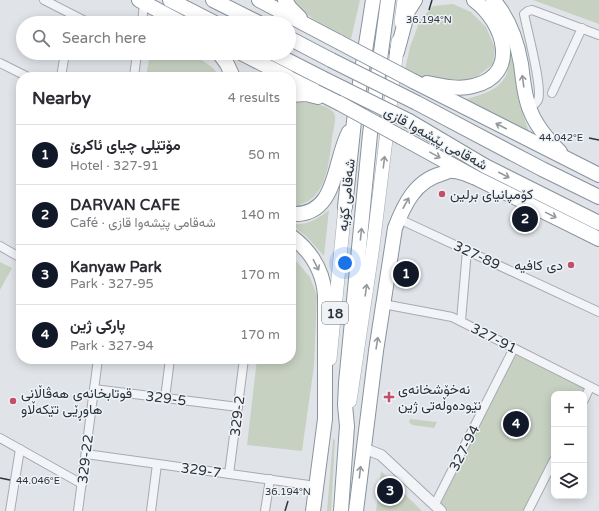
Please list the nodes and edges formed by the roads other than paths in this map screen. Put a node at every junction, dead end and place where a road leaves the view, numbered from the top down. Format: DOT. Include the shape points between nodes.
graph roads {
  1 [pos="44,0"];
  2 [pos="170,0"];
  3 [pos="214,0"];
  4 [pos="259,0"];
  5 [pos="285,0"];
  6 [pos="370,0"];
  7 [pos="373,0"];
  8 [pos="388,0"];
  9 [pos="404,0"];
  10 [pos="415,0"];
  11 [pos="474,0"];
  12 [pos="493,0"];
  13 [pos="142,1"];
  14 [pos="71,14"];
  15 [pos="75,16"];
  16 [pos="142,16"];
  17 [pos="169,16"];
  18 [pos="201,16"];
  19 [pos="245,16"];
  20 [pos="289,16"];
  21 [pos="371,18"];
  22 [pos="296,20"];
  23 [pos="582,28"];
  24 [pos="314,29"];
  25 [pos="599,35"];
  26 [pos="296,42"];
  27 [pos="397,52"];
  28 [pos="64,60"];
  29 [pos="136,60"];
  30 [pos="224,60"];
  31 [pos="255,60"];
  32 [pos="287,60"];
  33 [pos="0,63"];
  34 [pos="18,72"];
  35 [pos="63,72"];
  36 [pos="135,72"];
  37 [pos="231,72"];
  38 [pos="278,72"];
  39 [pos="414,81"];
  40 [pos="296,82"];
  41 [pos="552,93"];
  42 [pos="296,95"];
  43 [pos="339,103"];
  44 [pos="529,109"];
  45 [pos="354,121"];
  46 [pos="569,161"];
  47 [pos="598,171"];
  48 [pos="474,176"];
  49 [pos="599,197"];
  50 [pos="345,207"];
  51 [pos="296,214"];
  52 [pos="399,219"];
  53 [pos="599,223"];
  54 [pos="599,239"];
  55 [pos="296,240"];
  56 [pos="0,246"];
  57 [pos="467,250"];
  58 [pos="16,255"];
  59 [pos="383,304"];
  60 [pos="599,312"];
  61 [pos="461,321"];
  62 [pos="514,348"];
  63 [pos="97,364"];
  64 [pos="169,364"];
  65 [pos="243,364"];
  66 [pos="590,387"];
  67 [pos="94,389"];
  68 [pos="599,391"];
  69 [pos="587,394"];
  70 [pos="165,398"];
  71 [pos="238,407"];
  72 [pos="325,419"];
  73 [pos="346,426"];
  74 [pos="0,438"];
  75 [pos="363,448"];
  76 [pos="20,449"];
  77 [pos="86,454"];
  78 [pos="552,463"];
  79 [pos="157,464"];
  80 [pos="229,474"];
  81 [pos="270,479"];
  82 [pos="82,484"];
  83 [pos="316,486"];
  84 [pos="438,508"];
  85 [pos="10,511"];
  86 [pos="78,511"];
  87 [pos="151,511"];
  88 [pos="265,511"];
  89 [pos="313,511"];
  90 [pos="341,511"];
  91 [pos="356,511"];
  92 [pos="528,511"];
  1 -- 14 [label="street"];
  2 -- 18 [label="highway"];
  3 -- 19 [label="highway"];
  4 -- 20 [label="highway"];
  5 -- 24 [label="highway" via="296,14"];
  6 -- 21 [label="highway"];
  7 -- 21 [label="highway, شەقامی کۆیە"];
  73 -- 8 [label="highway, شەقامی کۆیە / 18, one-way" via="347,375 370,134"];
  9 -- 27 [label="main road"];
  10 -- 27 [label="highway" via="408,11"];
  11 -- 39 [label="highway" via="492,19 502,40 503,54 494,74 484,82 466,87 453,88"];
  44 -- 12 [label="highway, one-way" via="514,38 507,20"];
  13 -- 16 [label="street"];
  13 -- 17 [label="highway"];
  14 -- 15 [label="street"];
  21 -- 45 [label="highway, شەقامی کۆیە / 18"];
  22 -- 24 [label="highway"];
  23 -- 25 [label="street"];
  23 -- 41 [label="street"];
  23 -- 44 [label="street" via="532,10 524,14 539,94 538,100"];
  24 -- 39 [label="highway, bridge"];
  26 -- 49 [label="highway, شەقامی پێشەوا قازی, bridge"];
  73 -- 27 [label="main road, one-way" via="373,246"];
  28 -- 35 [label="street"];
  29 -- 36 [label="street"];
  30 -- 37 [label="highway"];
  31 -- 38 [label="highway"];
  32 -- 53 [label="highway, شەقامی پێشەوا قازی, one-way, bridge" via="409,121 485,166"];
  33 -- 34 [label="street"];
  46 -- 39 [label="highway, one-way"];
  40 -- 43 [label="highway"];
  42 -- 43 [label="highway" via="306,94"];
  43 -- 48 [label="highway, one-way, bridge"];
  44 -- 46 [label="highway" via="545,136"];
  45 -- 50 [label="highway, شەقامی کۆیە / 18"];
  45 -- 51 [label="highway" via="325,198 308,211"];
  46 -- 47 [label="highway"];
  52 -- 48 [label="highway, one-way" via="412,193 432,176 452,170"];
  48 -- 54 [label="highway, one-way"];
  50 -- 72 [label="main road, شەقامی کۆیە / 18"];
  52 -- 57 [label="street, 327-89"];
  52 -- 59 [label="highway" via="395,228"];
  55 -- 72 [label="highway, one-way" via="313,258 324,286"];
  56 -- 58 [label="street"];
  57 -- 60 [label="street, 327-89"];
  57 -- 61 [label="street"];
  59 -- 61 [label="street, 327-91" via="452,316"];
  75 -- 59 [label="highway, one-way"];
  61 -- 62 [label="street, 327-91"];
  62 -- 66 [label="street, 327-91"];
  62 -- 84 [label="street, 327-94"];
  63 -- 67 [label="street, 329-22"];
  64 -- 70 [label="street"];
  65 -- 71 [label="street, 329-2"];
  66 -- 68 [label="street, 327-91"];
  66 -- 69 [label="street"];
  67 -- 70 [label="street, 329-5"];
  67 -- 77 [label="street, 329-22"];
  70 -- 71 [label="street, 329-5"];
  71 -- 80 [label="street, 329-2"];
  72 -- 83 [label="highway, شەقامی کۆیە / 18"];
  73 -- 90 [label="highway, شەقامی کۆیە / 18"];
  74 -- 76 [label="street"];
  75 -- 84 [label="street" via="381,455"];
  91 -- 75 [label="highway, one-way"];
  76 -- 82 [label="street"];
  76 -- 85 [label="street"];
  77 -- 79 [label="street, 329-7"];
  77 -- 82 [label="street, 329-22"];
  78 -- 92 [label="street"];
  79 -- 80 [label="street, 329-7"];
  79 -- 87 [label="street"];
  80 -- 81 [label="street, 329-7"];
  81 -- 83 [label="street, 329-7"];
  81 -- 88 [label="street"];
  82 -- 86 [label="street, 329-22"];
  83 -- 89 [label="highway, شەقامی کۆیە / 18"];
}
